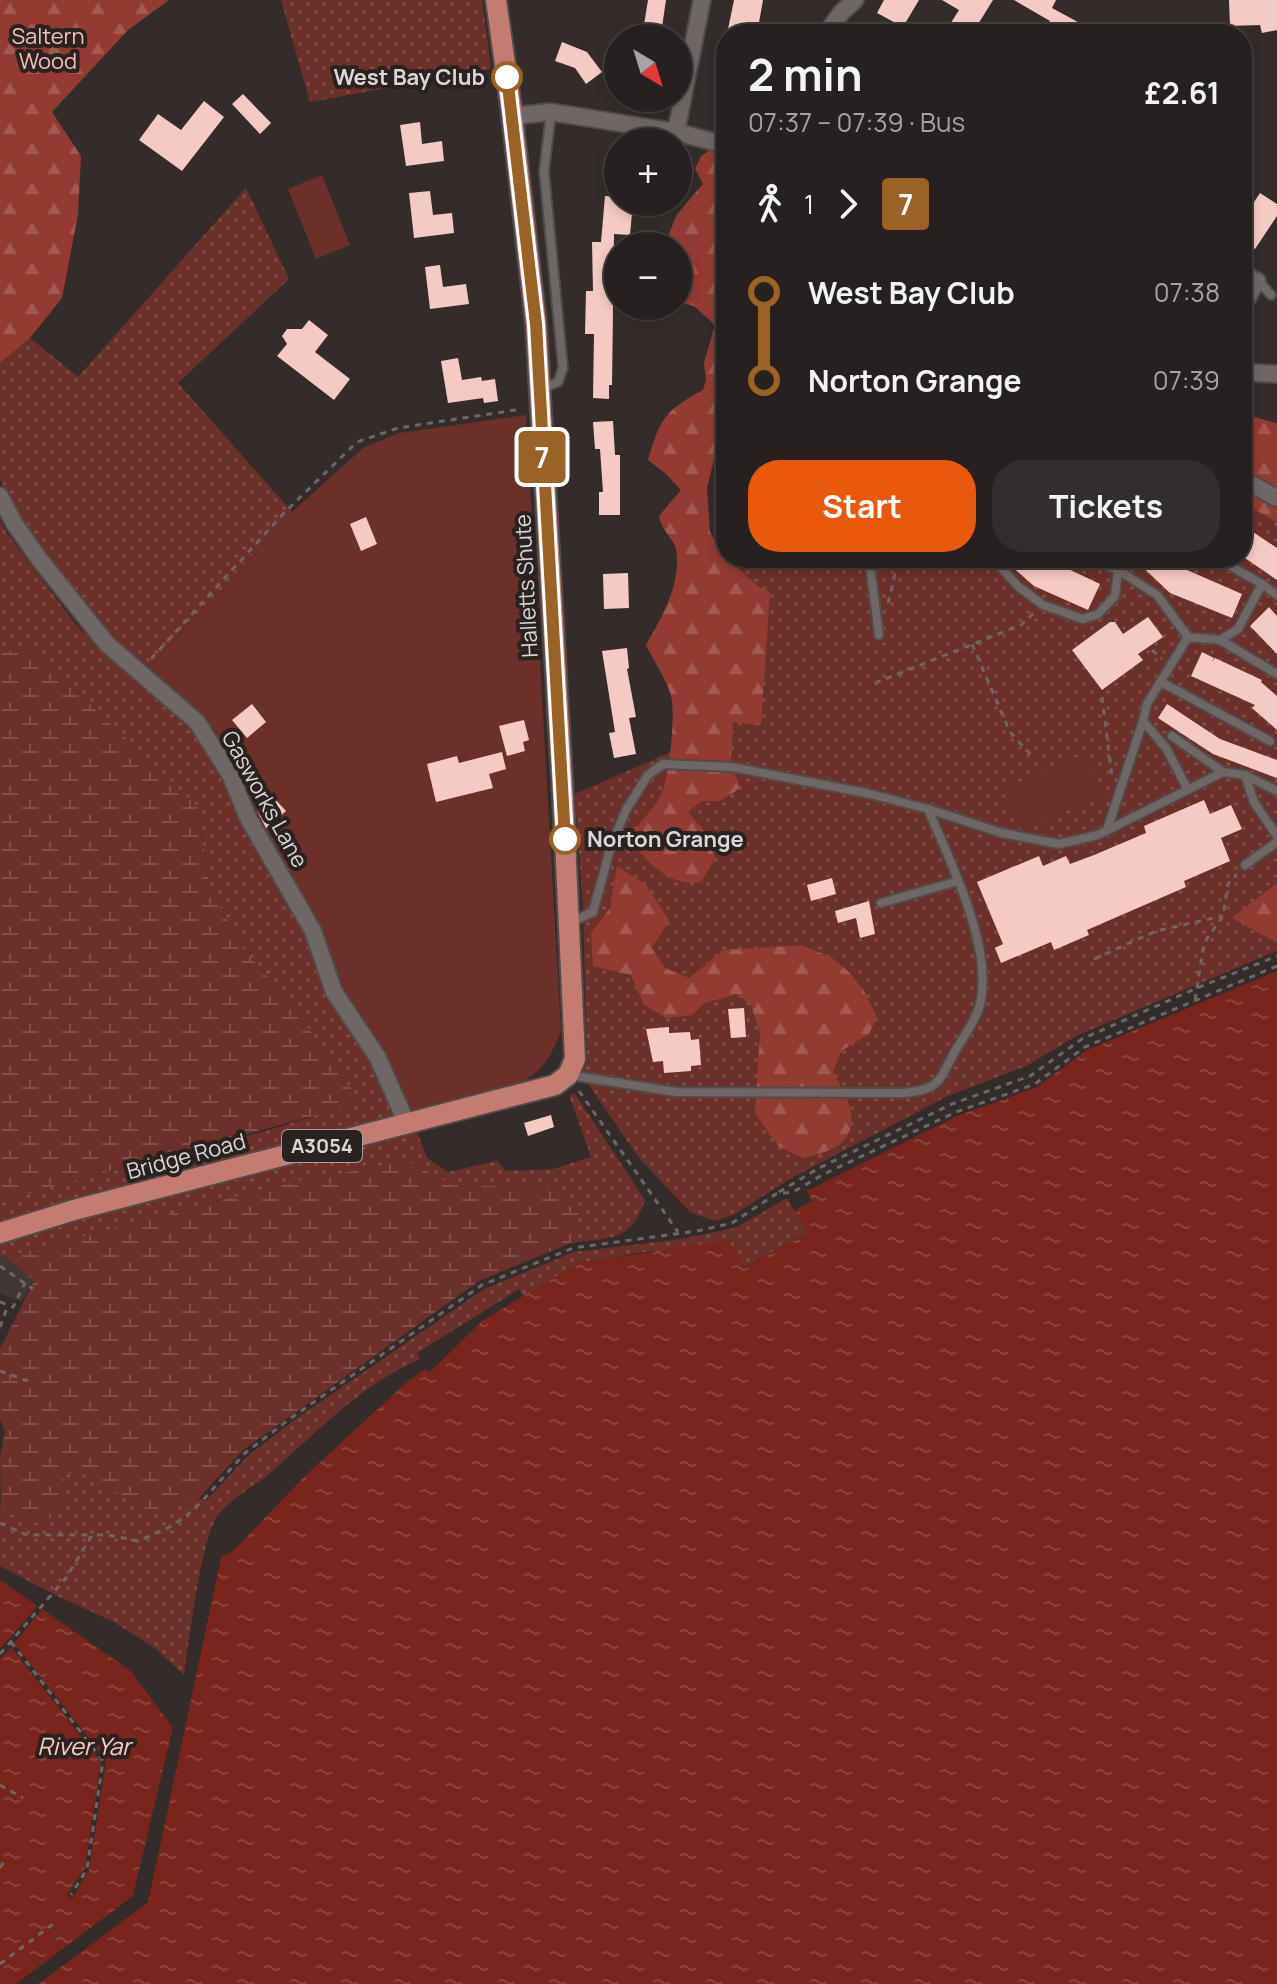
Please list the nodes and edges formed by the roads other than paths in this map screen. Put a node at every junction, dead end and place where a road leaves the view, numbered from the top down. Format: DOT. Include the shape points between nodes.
graph roads {
  1 [pos="496,0"];
  2 [pos="702,0"];
  3 [pos="855,0"];
  4 [pos="833,24"];
  5 [pos="551,112"];
  6 [pos="512,116"];
  7 [pos="651,128"];
  8 [pos="677,128"];
  9 [pos="692,136"];
  10 [pos="716,142"];
  11 [pos="1252,275"];
  12 [pos="1257,281"];
  13 [pos="1252,290"];
  14 [pos="1271,295"];
  15 [pos="1252,373"];
  16 [pos="1277,374"];
  17 [pos="539,398"];
  18 [pos="1252,484"];
  19 [pos="0,496"];
  20 [pos="1277,498"];
  21 [pos="870,568"];
  22 [pos="1001,568"];
  23 [pos="1113,568"];
  24 [pos="1234,568"];
  25 [pos="1118,570"];
  26 [pos="1262,584"];
  27 [pos="1277,595"];
  28 [pos="879,635"];
  29 [pos="1188,637"];
  30 [pos="1220,640"];
  31 [pos="1277,674"];
  32 [pos="1161,682"];
  33 [pos="1143,721"];
  34 [pos="1172,736"];
  35 [pos="1270,741"];
  36 [pos="1223,772"];
  37 [pos="1245,775"];
  38 [pos="1188,790"];
  39 [pos="1277,791"];
  40 [pos="928,809"];
  41 [pos="1107,831"];
  42 [pos="1277,836"];
  43 [pos="1277,842"];
  44 [pos="1245,865"];
  45 [pos="958,881"];
  46 [pos="881,903"];
  47 [pos="568,923"];
  48 [pos="568,1075"];
  49 [pos="407,1124"];
  50 [pos="0,1233"];
  1 -- 6 [label="main road, Halletts Shute"];
  2 -- 8 [label="street"];
  3 -- 4 [label="street"];
  5 -- 6 [label="street"];
  5 -- 7 [label="street"];
  5 -- 17 [label="lane" via="544,171 563,368 558,382"];
  6 -- 17 [label="main road, Halletts Shute" via="536,324"];
  9 -- 10 [label="street"];
  11 -- 12 [label="lane"];
  12 -- 13 [label="street"];
  12 -- 14 [label="lane"];
  15 -- 16 [label="street"];
  17 -- 47 [label="main road, Halletts Shute"];
  18 -- 20 [label="street"];
  19 -- 49 [label="street, Gasworks Lane" via="14,523 107,644 197,722 313,931 334,992 378,1058"];
  21 -- 28 [label="lane"];
  22 -- 25 [label="lane" via="1043,605 1083,619 1098,614 1115,596"];
  23 -- 25 [label="lane"];
  24 -- 26 [label="lane"];
  25 -- 29 [label="lane" via="1157,595"];
  26 -- 27 [label="lane"];
  26 -- 30 [label="lane" via="1238,629"];
  29 -- 30 [label="lane"];
  29 -- 32 [label="lane"];
  30 -- 31 [label="lane"];
  32 -- 33 [label="lane"];
  32 -- 35 [label="lane"];
  33 -- 38 [label="lane" via="1166,748"];
  33 -- 41 [label="lane"];
  34 -- 36 [label="lane"];
  36 -- 37 [label="lane"];
  36 -- 38 [label="lane"];
  37 -- 39 [label="lane"];
  37 -- 42 [label="lane" via="1254,802"];
  38 -- 41 [label="lane"];
  40 -- 41 [label="lane" via="1002,833 1059,844"];
  40 -- 45 [label="lane"];
  40 -- 47 [label="lane" via="754,771 663,764 648,775 626,810 593,912"];
  43 -- 44 [label="lane"];
  45 -- 46 [label="lane"];
  45 -- 48 [label="lane" via="984,980 978,1010 937,1084 922,1092 676,1092"];
  47 -- 48 [label="main road, Halletts Shute" via="575,1059"];
  48 -- 49 [label="main road, Bridge Road / A3054" via="555,1085"];
  49 -- 50 [label="main road, Bridge Road / A3054"];
}
